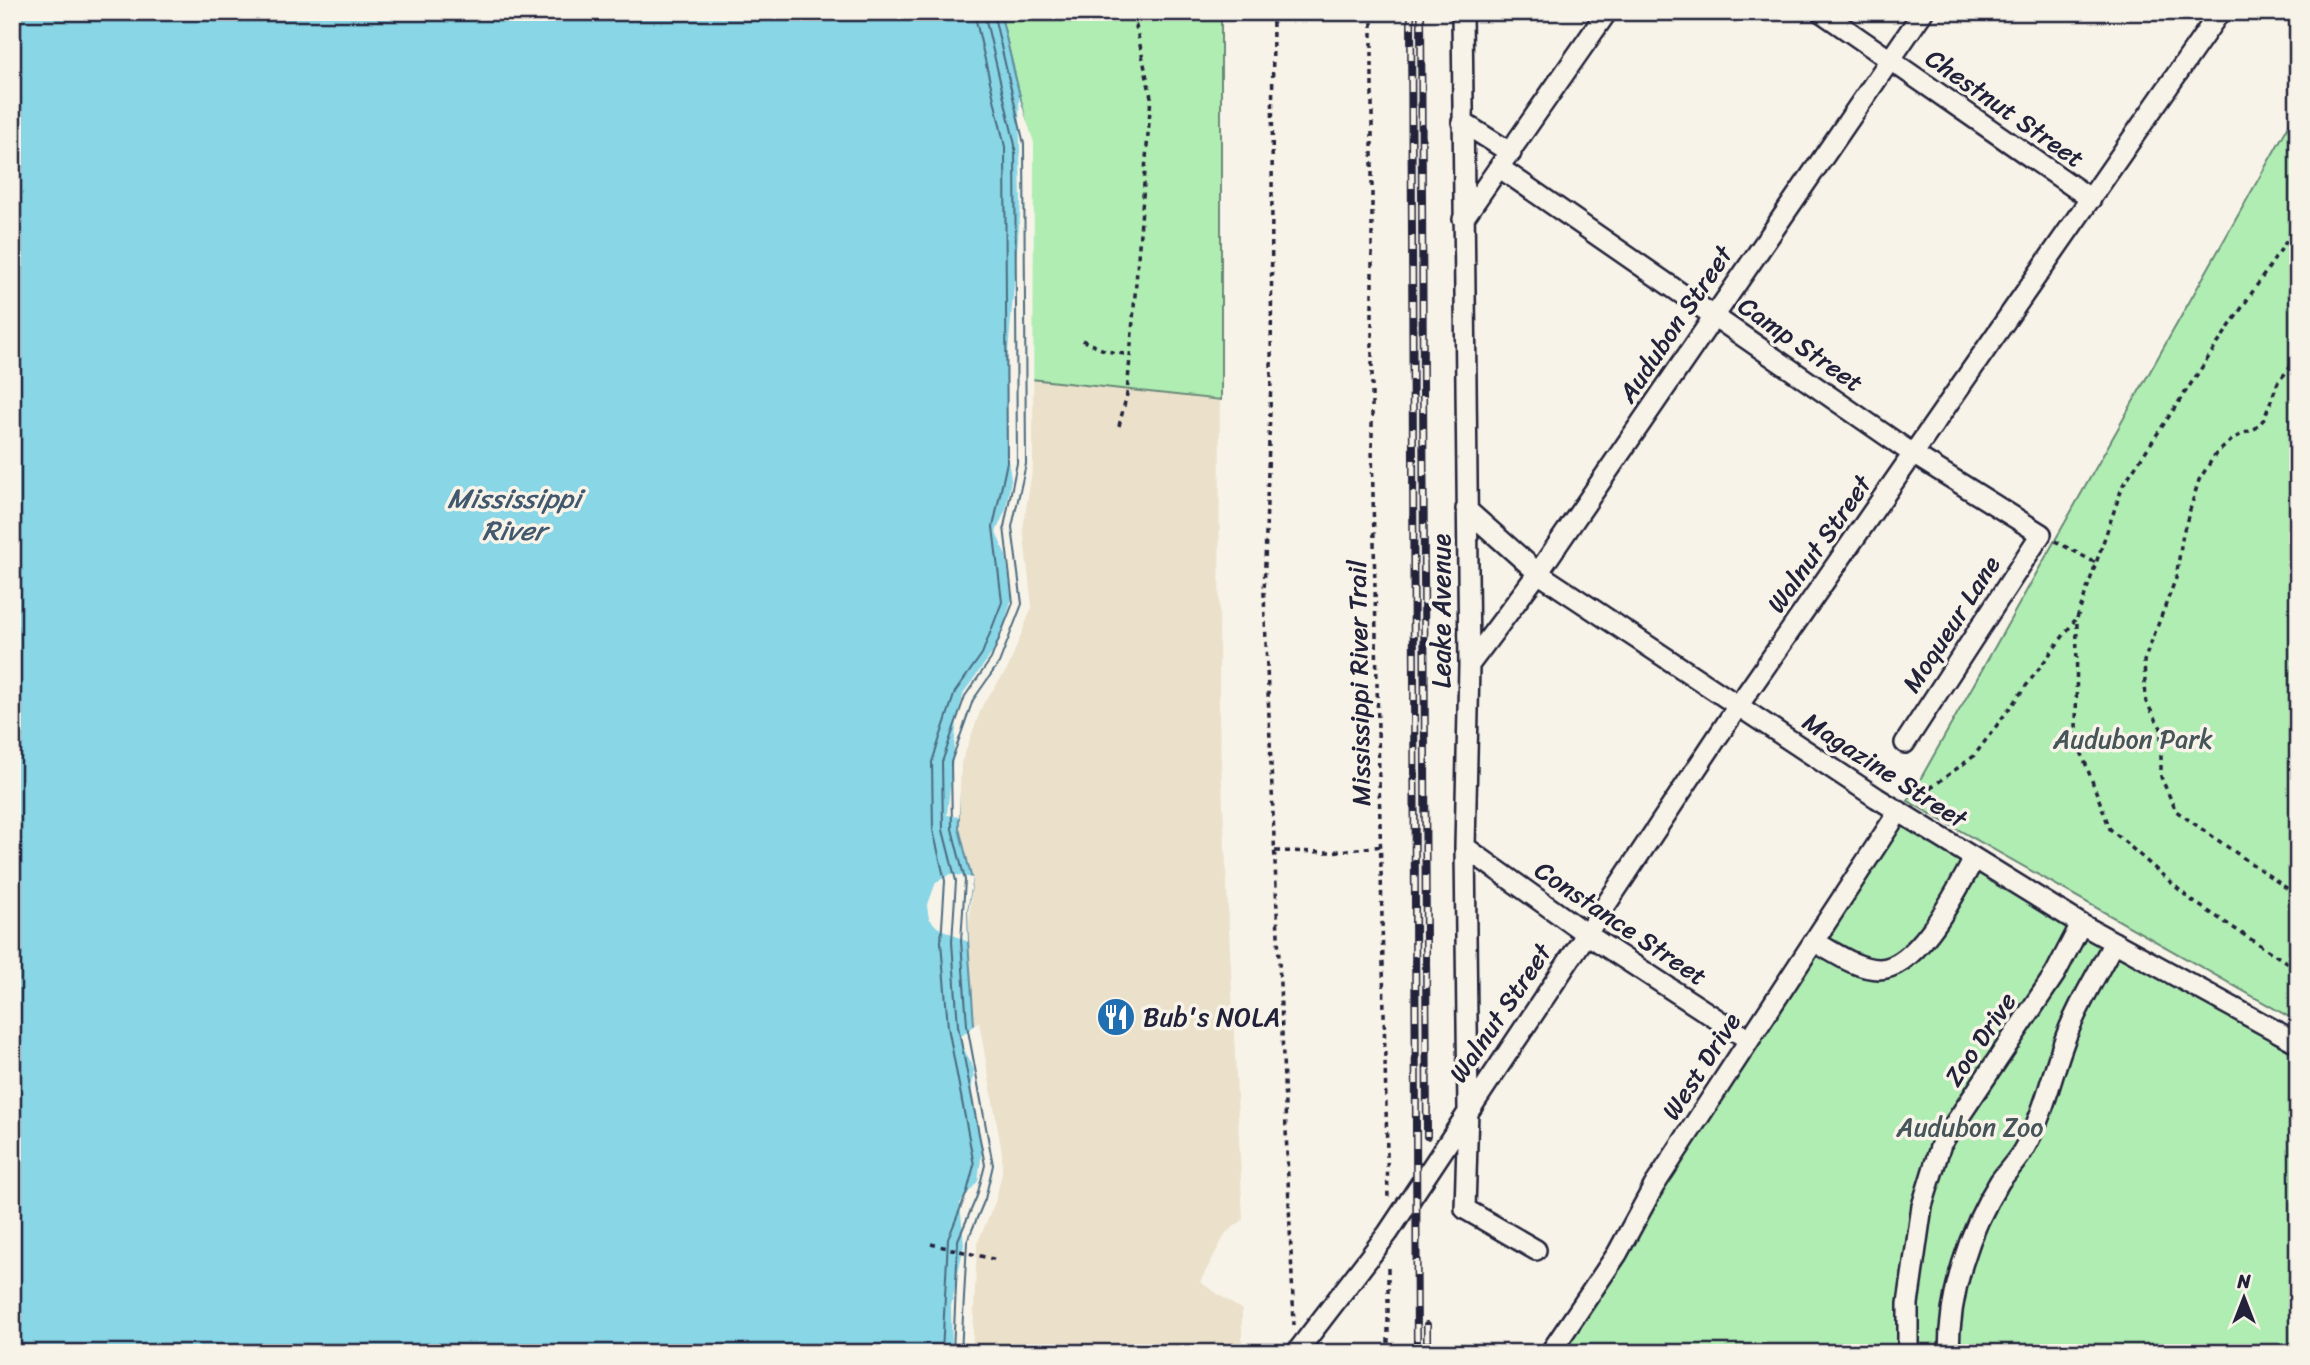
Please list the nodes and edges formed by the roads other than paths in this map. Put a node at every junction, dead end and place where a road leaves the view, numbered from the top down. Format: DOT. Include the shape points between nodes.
graph roads {
  1 [pos="1462,12"];
  2 [pos="1606,12"];
  3 [pos="1821,12"];
  4 [pos="1923,12"];
  5 [pos="2220,12"];
  6 [pos="1890,60"];
  7 [pos="1462,122"];
  8 [pos="1505,161"];
  9 [pos="2091,199"];
  10 [pos="1463,219"];
  11 [pos="1713,315"];
  12 [pos="1913,454"];
  13 [pos="1466,509"];
  14 [pos="2041,534"];
  15 [pos="1538,573"];
  16 [pos="1469,665"];
  17 [pos="1738,706"];
  18 [pos="1905,743"];
  19 [pos="1899,811"];
  20 [pos="1465,847"];
  21 [pos="1974,859"];
  22 [pos="2081,924"];
  23 [pos="1585,933"];
  24 [pos="1815,942"];
  25 [pos="2114,942"];
  26 [pos="1749,1040"];
  27 [pos="2298,1043"];
  28 [pos="1468,1110"];
  29 [pos="1535,1250"];
  30 [pos="1295,1343"];
  31 [pos="1550,1353"];
  32 [pos="1909,1353"];
  33 [pos="1949,1353"];
  1 -- 7 [label="street, Leake Avenue"];
  2 -- 8 [label="street"];
  3 -- 6 [label="street, Chestnut Street"];
  4 -- 6 [label="street, Audubon Street"];
  5 -- 9 [label="street, Walnut Street"];
  6 -- 9 [label="street, Chestnut Street"];
  6 -- 11 [label="street, Audubon Street"];
  7 -- 8 [label="street, Camp Street"];
  7 -- 10 [label="street, Leake Avenue"];
  8 -- 10 [label="street"];
  8 -- 11 [label="street, Camp Street"];
  9 -- 12 [label="street, Walnut Street"];
  10 -- 13 [label="street, Leake Avenue"];
  11 -- 12 [label="street, Camp Street"];
  11 -- 15 [label="street, Audubon Street"];
  12 -- 14 [label="street, Camp Street"];
  12 -- 17 [label="street, Walnut Street"];
  13 -- 15 [label="street, Magazine Street"];
  13 -- 16 [label="street, Leake Avenue"];
  14 -- 18 [label="street, Moqueur Lane"];
  15 -- 16 [label="street, Audubon Street"];
  15 -- 17 [label="street, Magazine Street"];
  16 -- 20 [label="street, Leake Avenue"];
  17 -- 19 [label="street, Magazine Street"];
  17 -- 23 [label="street, Walnut Street"];
  19 -- 21 [label="street, Magazine Street"];
  19 -- 24 [label="street, West Drive"];
  20 -- 23 [label="street, Constance Street"];
  20 -- 28 [label="street, Leake Avenue"];
  21 -- 22 [label="street, Magazine Street"];
  21 -- 24 [label="street" via="1914,953 1899,965 1879,969 1857,965"];
  22 -- 25 [label="street, Magazine Street"];
  22 -- 32 [label="street, Zoo Drive" via="2055,974 1941,1144 1922,1206 1908,1304"];
  23 -- 26 [label="street, Constance Street"];
  23 -- 28 [label="street, Walnut Street"];
  24 -- 26 [label="street, West Drive"];
  25 -- 27 [label="street, Magazine Street"];
  25 -- 33 [label="street" via="2065,1039 2025,1147 1978,1225 1957,1283"];
  26 -- 31 [label="street, West Drive"];
  28 -- 29 [label="street, Leake Avenue" via="1465,1209"];
  28 -- 30 [label="street, Walnut Street" via="1388,1233"];
}
